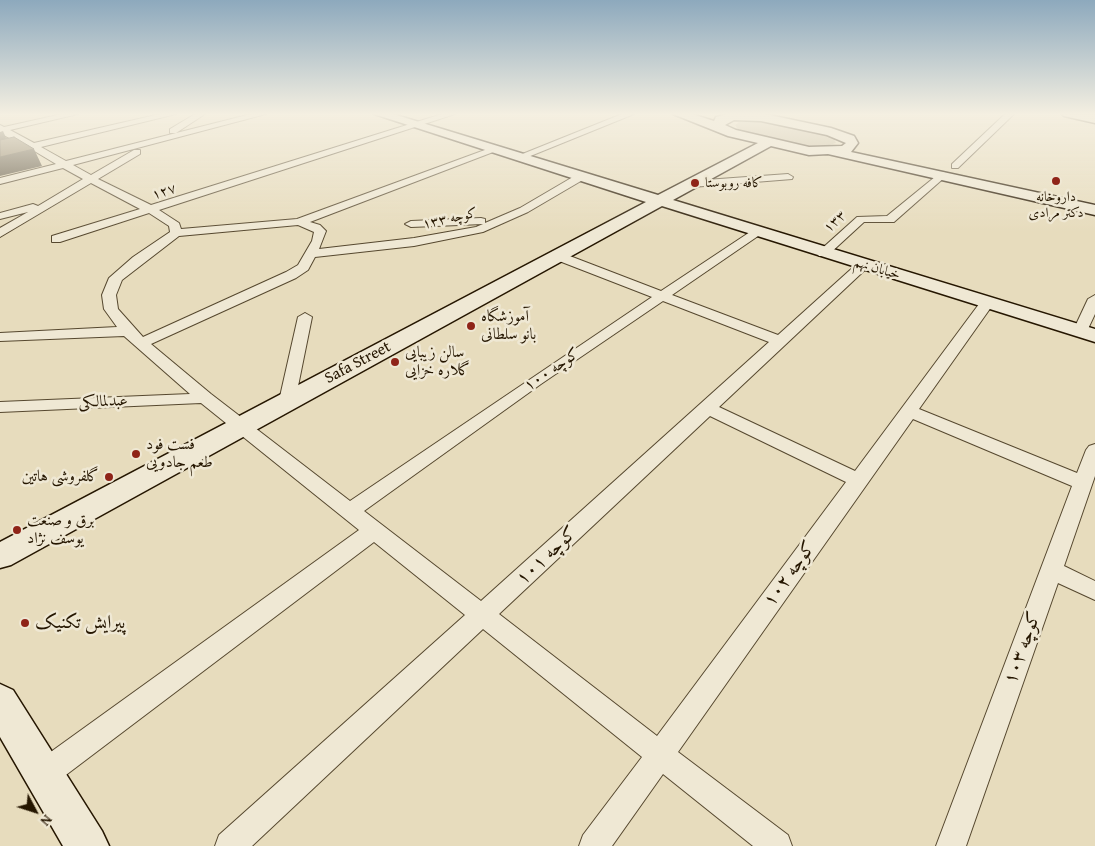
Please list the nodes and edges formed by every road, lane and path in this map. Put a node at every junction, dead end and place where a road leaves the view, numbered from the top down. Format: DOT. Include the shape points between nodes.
graph roads {
  1 [pos="45,153"];
  2 [pos="110,153"];
  3 [pos="135,153"];
  4 [pos="328,153"];
  5 [pos="486,153"];
  6 [pos="508,153"];
  7 [pos="529,153"];
  8 [pos="748,153"];
  9 [pos="840,153"];
  10 [pos="897,153"];
  11 [pos="968,153"];
  12 [pos="520,157"];
  13 [pos="64,165"];
  14 [pos="955,166"];
  15 [pos="941,175"];
  16 [pos="582,176"];
  17 [pos="788,177"];
  18 [pos="90,180"];
  19 [pos="0,181"];
  20 [pos="692,184"];
  21 [pos="1095,197"];
  22 [pos="56,200"];
  23 [pos="659,202"];
  24 [pos="151,210"];
  25 [pos="1095,210"];
  26 [pos="0,216"];
  27 [pos="506,219"];
  28 [pos="299,222"];
  29 [pos="412,224"];
  30 [pos="757,232"];
  31 [pos="0,233"];
  32 [pos="176,233"];
  33 [pos="56,239"];
  34 [pos="823,253"];
  35 [pos="312,254"];
  36 [pos="558,256"];
  37 [pos="863,265"];
  38 [pos="661,297"];
  39 [pos="1095,299"];
  40 [pos="987,303"];
  41 [pos="305,317"];
  42 [pos="128,331"];
  43 [pos="1087,334"];
  44 [pos="0,337"];
  45 [pos="780,341"];
  46 [pos="141,343"];
  47 [pos="205,398"];
  48 [pos="286,401"];
  49 [pos="0,407"];
  50 [pos="708,408"];
  51 [pos="909,411"];
  52 [pos="241,425"];
  53 [pos="1095,450"];
  54 [pos="858,480"];
  55 [pos="1083,483"];
  56 [pos="350,511"];
  57 [pos="375,530"];
  58 [pos="0,556"];
  59 [pos="1051,570"];
  60 [pos="1095,591"];
  61 [pos="484,615"];
  62 [pos="0,702"];
  63 [pos="661,754"];
  64 [pos="44,774"];
  65 [pos="87,846"];
  66 [pos="230,846"];
  67 [pos="594,846"];
  68 [pos="777,846"];
  69 [pos="951,846"];
  1 -- 13 [label="street"];
  2 -- 13 [label="street"];
  3 -- 18 [label="street"];
  4 -- 24 [label="street, ۱۲۷"];
  5 -- 28 [label="street"];
  6 -- 12 [label="street, خیابان نهم"];
  7 -- 12 [label="street"];
  8 -- 20 [label="street, Safa Street"];
  9 -- 15 [label="street"];
  10 -- 14 [label="street"];
  11 -- 14 [label="street"];
  12 -- 16 [label="street, خیابان نهم"];
  13 -- 18 [label="street"];
  13 -- 19 [label="street"];
  14 -- 21 [label="street"];
  15 -- 25 [label="street"];
  15 -- 34 [label="street, ۱۳۳" via="890,220 860,219"];
  16 -- 23 [label="street, خیابان نهم"];
  16 -- 27 [label="street, کوچه ۱۳۳"];
  17 -- 20 [label="street"];
  18 -- 22 [label="street"];
  18 -- 24 [label="street"];
  20 -- 23 [label="street, Safa Street"];
  22 -- 26 [label="street"];
  22 -- 31 [label="street"];
  23 -- 30 [label="street, خیابان نهم"];
  23 -- 36 [label="street, Safa Street"];
  24 -- 32 [label="street" via="175,225"];
  24 -- 33 [label="street, ۱۲۷"];
  27 -- 29 [label="street"];
  27 -- 35 [label="street, کوچه ۱۳۳" via="456,235"];
  28 -- 32 [label="street"];
  28 -- 35 [label="street" via="320,231"];
  30 -- 34 [label="street, خیابان نهم"];
  30 -- 38 [label="street, کوچه ۱۰۰"];
  32 -- 42 [label="street" via="116,278 109,294 111,309"];
  34 -- 37 [label="street, خیابان نهم"];
  35 -- 46 [label="street" via="303,267 291,275"];
  36 -- 38 [label="street"];
  36 -- 48 [label="street, Safa Street"];
  37 -- 40 [label="street, خیابان نهم"];
  37 -- 45 [label="street, کوچه ۱۰۱"];
  38 -- 45 [label="street"];
  38 -- 56 [label="street, کوچه ۱۰۰"];
  39 -- 43 [label="street"];
  40 -- 43 [label="street, خیابان نهم"];
  40 -- 51 [label="street, کوچه ۱۰۲"];
  41 -- 48 [label="street"];
  42 -- 44 [label="street"];
  42 -- 46 [label="street"];
  45 -- 50 [label="street, کوچه ۱۰۱"];
  46 -- 47 [label="street"];
  47 -- 49 [label="street, عبدلمالکی"];
  47 -- 52 [label="street"];
  48 -- 52 [label="street, Safa Street"];
  50 -- 54 [label="street"];
  50 -- 61 [label="street, کوچه ۱۰۱"];
  51 -- 54 [label="street, کوچه ۱۰۲"];
  51 -- 55 [label="street"];
  52 -- 56 [label="street"];
  52 -- 58 [label="street, Safa Street"];
  53 -- 55 [label="street, کوچه ۱۰۳"];
  54 -- 63 [label="street, کوچه ۱۰۲"];
  55 -- 59 [label="street, کوچه ۱۰۳"];
  56 -- 57 [label="street"];
  57 -- 61 [label="street"];
  57 -- 64 [label="street"];
  59 -- 60 [label="street"];
  59 -- 69 [label="street, کوچه ۱۰۳"];
  61 -- 63 [label="street"];
  61 -- 66 [label="street, کوچه ۱۰۱"];
  62 -- 64 [label="street"];
  63 -- 67 [label="street, کوچه ۱۰۲"];
  63 -- 68 [label="street"];
  64 -- 65 [label="street"];
}
